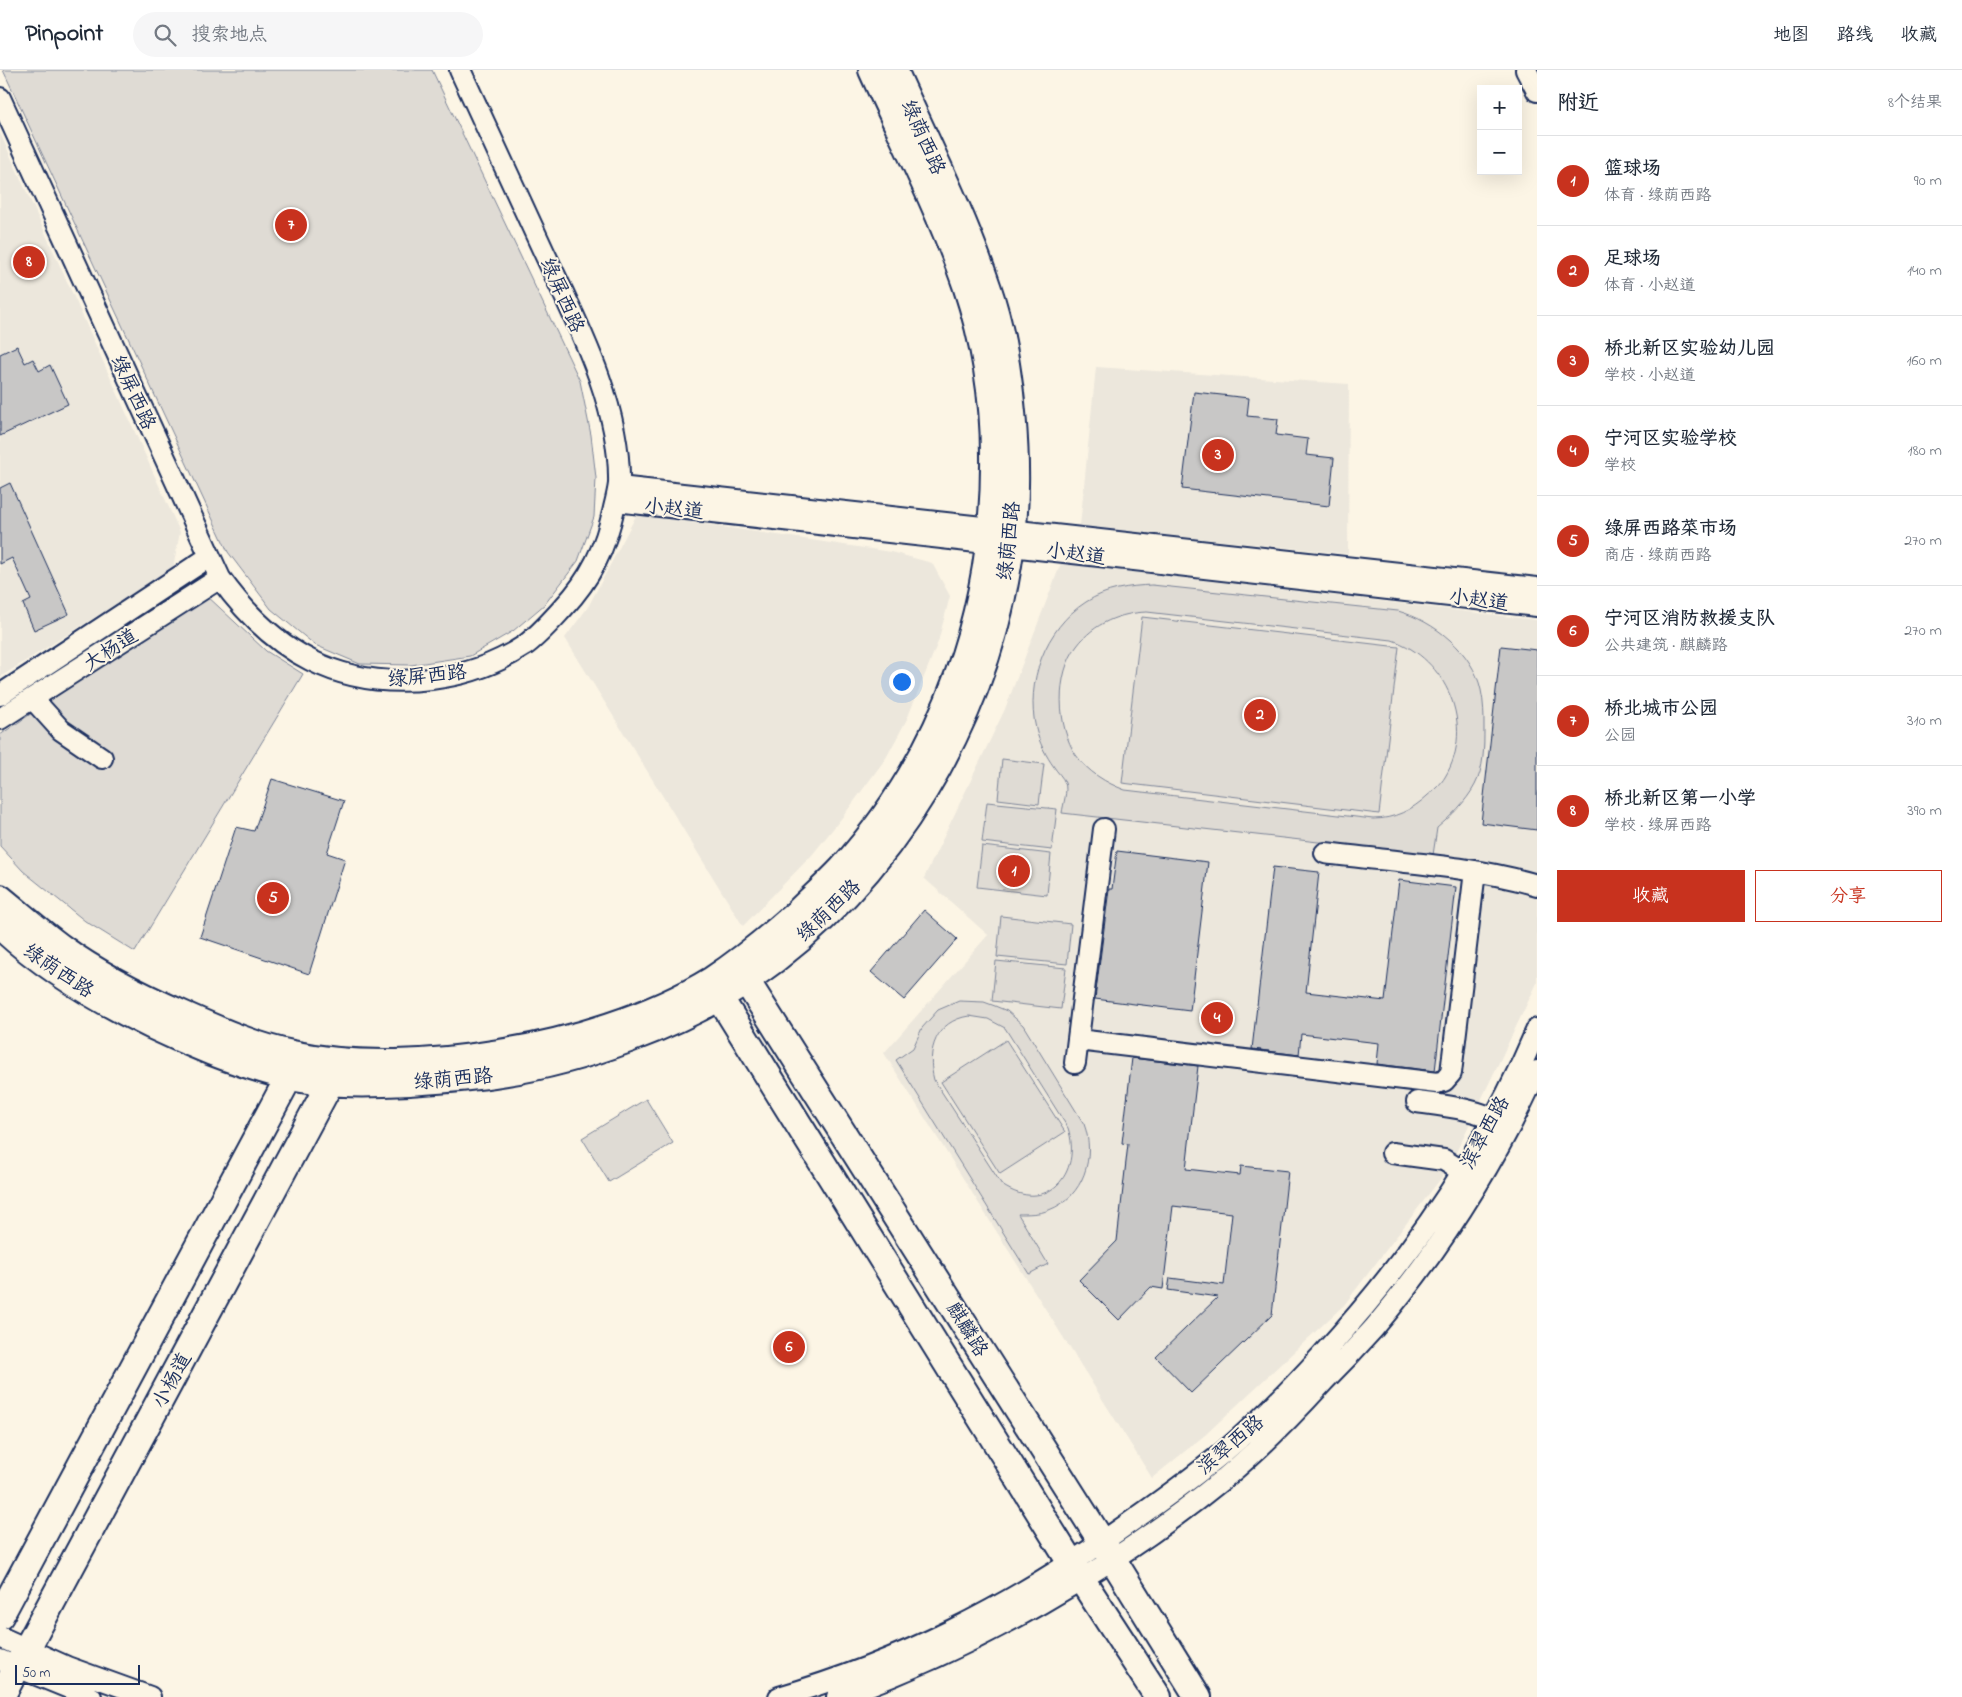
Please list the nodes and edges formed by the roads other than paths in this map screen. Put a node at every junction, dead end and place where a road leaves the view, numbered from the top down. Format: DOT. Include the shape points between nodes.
graph roads {
  1 [pos="460,70"];
  2 [pos="872,70"];
  3 [pos="894,70"];
  4 [pos="1526,70"];
  5 [pos="1537,91"];
  6 [pos="0,98"];
  7 [pos="617,494"];
  8 [pos="1001,537"];
  9 [pos="209,557"];
  10 [pos="220,578"];
  11 [pos="1537,588"];
  12 [pos="1537,606"];
  13 [pos="0,695"];
  14 [pos="32,699"];
  15 [pos="0,720"];
  16 [pos="102,758"];
  17 [pos="1104,829"];
  18 [pos="1325,853"];
  19 [pos="1475,871"];
  20 [pos="1537,885"];
  21 [pos="0,898"];
  22 [pos="0,926"];
  23 [pos="741,972"];
  24 [pos="714,989"];
  25 [pos="1537,1029"];
  26 [pos="1078,1040"];
  27 [pos="1075,1063"];
  28 [pos="292,1066"];
  29 [pos="1537,1071"];
  30 [pos="332,1072"];
  31 [pos="1417,1102"];
  32 [pos="1501,1122"];
  33 [pos="1392,1153"];
  34 [pos="1470,1177"];
  35 [pos="1107,1551"];
  36 [pos="1077,1571"];
  37 [pos="0,1616"];
  38 [pos="0,1637"];
  39 [pos="15,1659"];
  40 [pos="1,1697"];
  41 [pos="91,1697"];
  42 [pos="150,1697"];
  43 [pos="779,1697"];
  44 [pos="837,1697"];
  45 [pos="1158,1697"];
  46 [pos="1198,1697"];
  1 -- 7 [label="street, 绿屏西路" via="575,318 594,367 610,413 618,454"];
  2 -- 8 [label="main road, 绿荫西路" via="931,199 966,286 978,330 992,415"];
  3 -- 8 [label="main road, 绿荫西路" via="973,248 1002,342 1012,416 1014,477"];
  4 -- 5 [label="street"];
  6 -- 9 [label="street, 绿屏西路"];
  7 -- 8 [label="street, 小赵道"];
  7 -- 10 [label="street, 绿屏西路" via="608,535 593,570 572,598 526,644 474,671 388,682 330,670 281,642 258,624 239,605"];
  8 -- 11 [label="street, 小赵道"];
  8 -- 12 [label="street, 小赵道"];
  8 -- 23 [label="main road, 绿荫西路" via="1001,601 981,672 931,780 889,843 846,895 810,929"];
  9 -- 10 [label="street, 绿屏西路"];
  9 -- 13 [label="street, 大杨道"];
  10 -- 14 [label="street, 大杨道"];
  14 -- 15 [label="street, 大杨道"];
  14 -- 16 [label="street" via="62,730"];
  17 -- 26 [label="street"];
  18 -- 19 [label="street"];
  19 -- 20 [label="street"];
  19 -- 26 [label="street" via="1451,1073 1444,1081 1437,1083 1348,1074"];
  21 -- 28 [label="main road, 绿荫西路" via="64,950 135,993 260,1046"];
  22 -- 28 [label="main road, 绿荫西路" via="50,966 115,1007 179,1038 254,1067"];
  23 -- 24 [label="main road, 绿荫西路"];
  23 -- 35 [label="main road, 麒麟路"];
  24 -- 30 [label="main road, 绿荫西路" via="666,1023 612,1045 530,1068 444,1080 377,1083"];
  24 -- 36 [label="main road, 麒麟路"];
  25 -- 32 [label="street, 滨翠西路"];
  26 -- 27 [label="street"];
  28 -- 30 [label="main road, 绿荫西路"];
  28 -- 37 [label="main road, 小杨道"];
  29 -- 32 [label="street, 滨翠西路"];
  30 -- 39 [label="main road, 小杨道"];
  31 -- 32 [label="street" via="1459,1108"];
  32 -- 34 [label="street, 滨翠西路"];
  33 -- 34 [label="street" via="1444,1160"];
  34 -- 35 [label="street, 滨翠西路" via="1428,1259 1374,1328 1297,1410 1228,1475"];
  35 -- 36 [label="street, 滨翠西路"];
  35 -- 46 [label="main road, 麒麟路"];
  36 -- 43 [label="street, 滨翠西路" via="869,1668"];
  36 -- 44 [label="street, 滨翠西路" via="1017,1616 936,1657"];
  36 -- 45 [label="main road, 麒麟路"];
  38 -- 39 [label="street"];
  39 -- 40 [label="main road, 小杨道"];
  39 -- 41 [label="street"];
  39 -- 42 [label="street" via="67,1667"];
}
